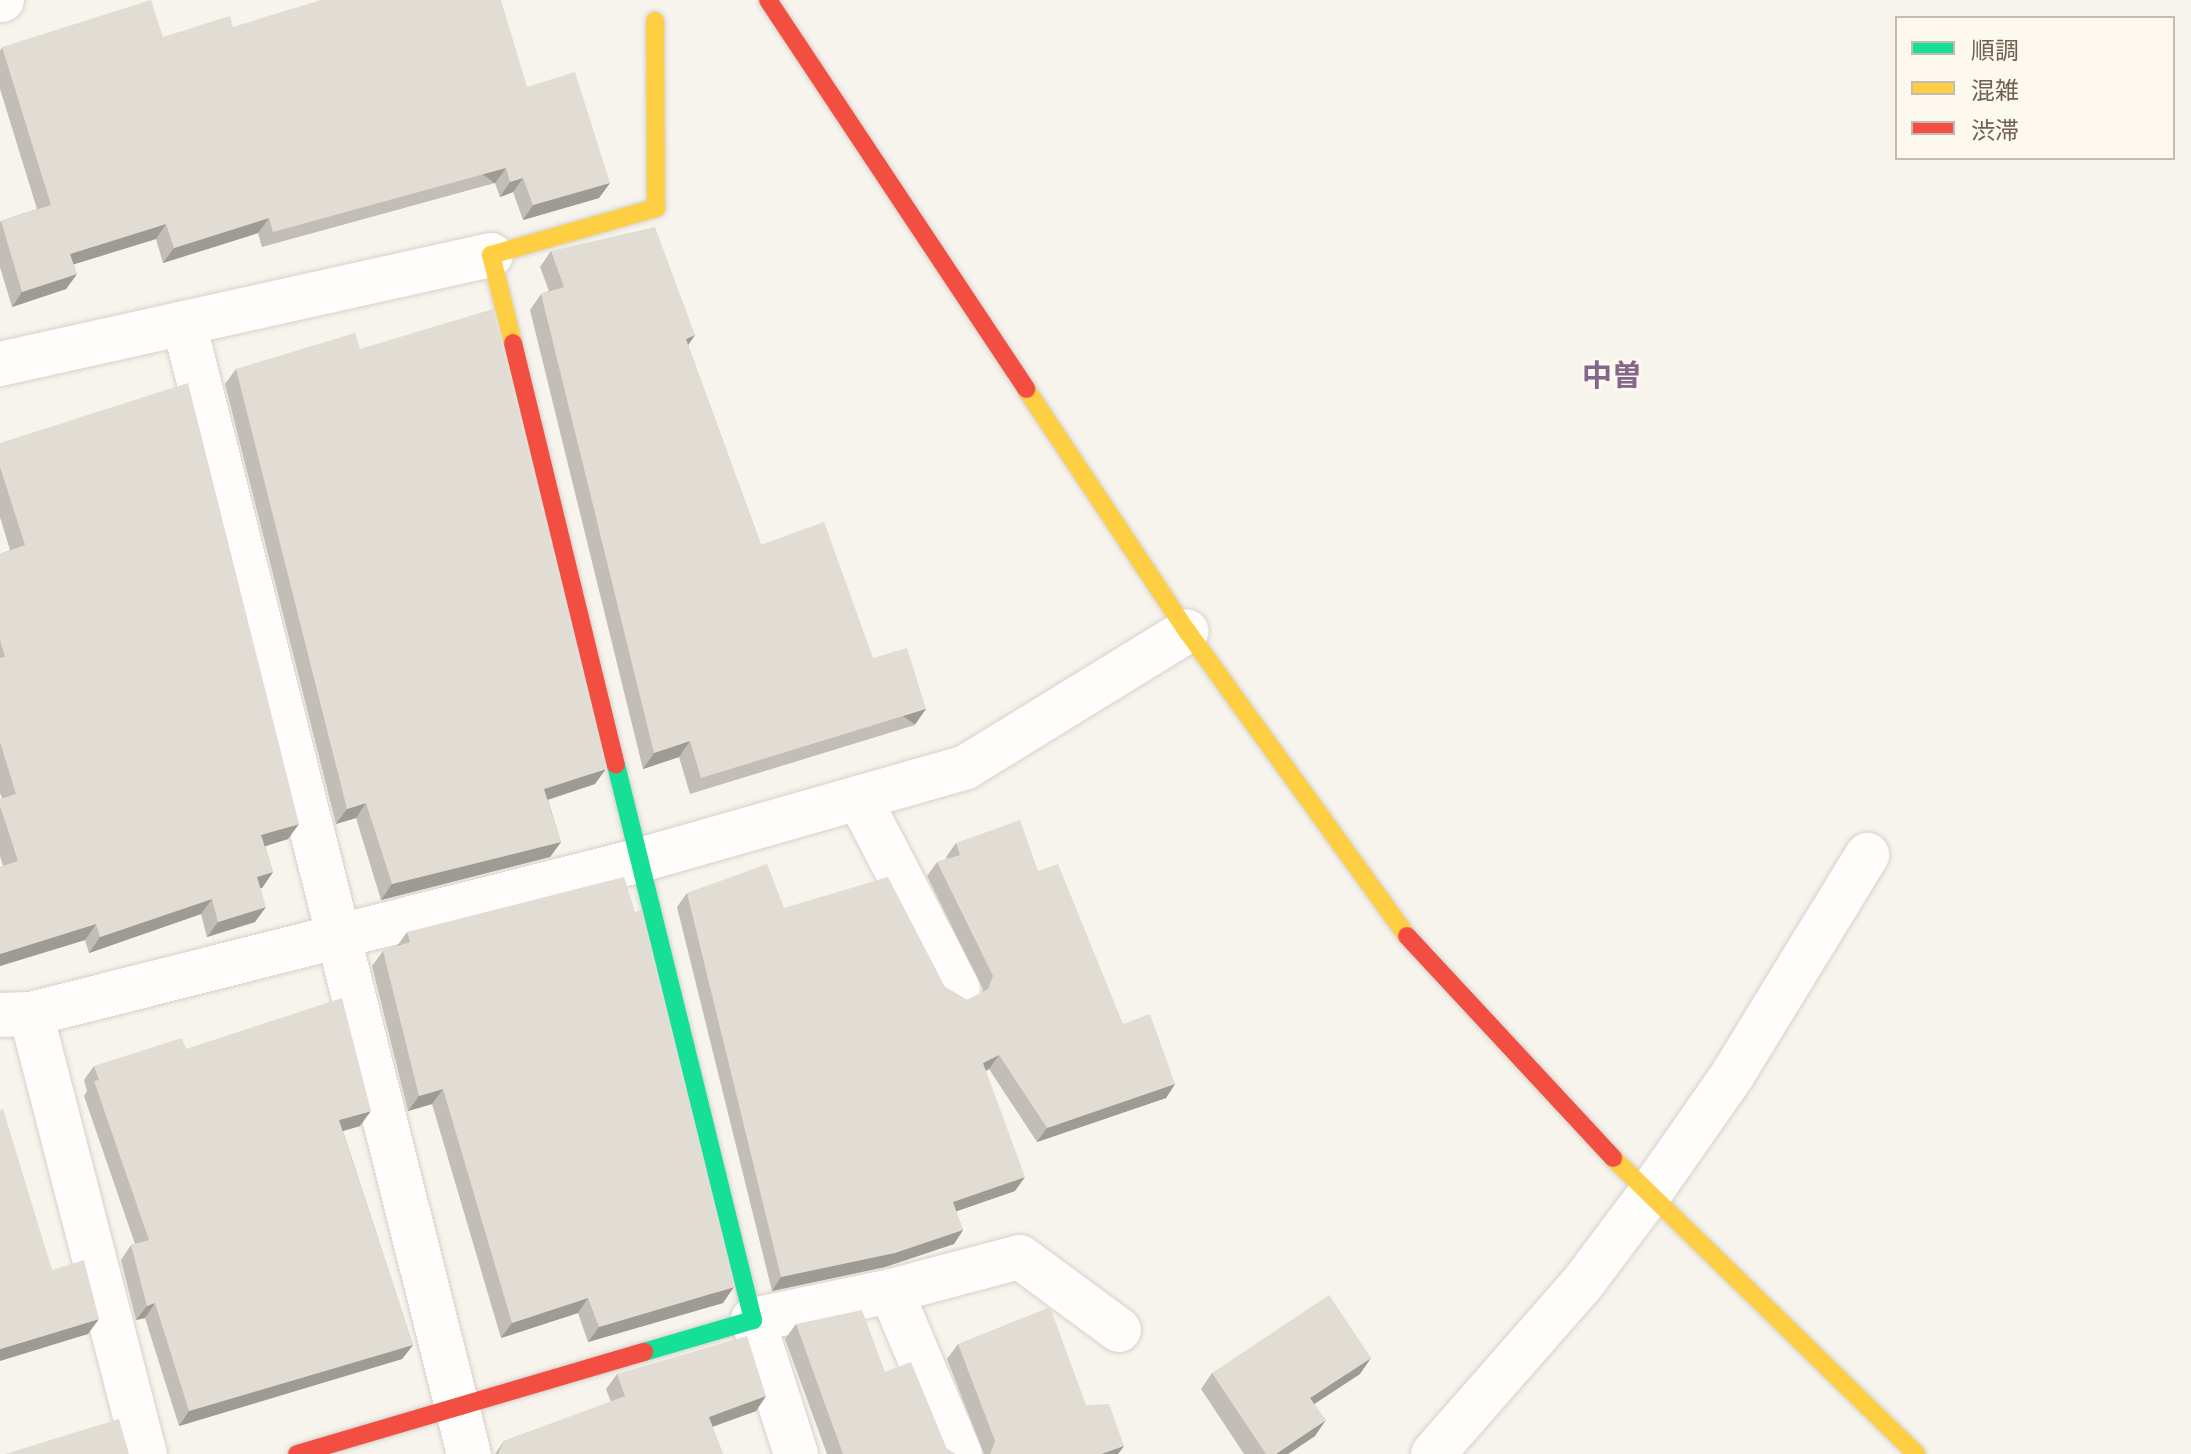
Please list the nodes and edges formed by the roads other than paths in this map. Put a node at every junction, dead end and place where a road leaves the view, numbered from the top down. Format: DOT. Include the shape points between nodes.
graph roads {
  1 [pos="768,0"];
  2 [pos="655,21"];
  3 [pos="491,255"];
  4 [pos="184,323"];
  5 [pos="0,364"];
  6 [pos="1187,631"];
  7 [pos="859,798"];
  8 [pos="1867,855"];
  9 [pos="637,861"];
  10 [pos="341,935"];
  11 [pos="958,989"];
  12 [pos="15,1014"];
  13 [pos="1648,1196"];
  14 [pos="891,1291"];
  15 [pos="753,1320"];
  16 [pos="1119,1330"];
  17 [pos="457,1409"];
  18 [pos="145,1454"];
  19 [pos="297,1454"];
  20 [pos="469,1454"];
  21 [pos="796,1454"];
  22 [pos="960,1454"];
  23 [pos="1433,1454"];
  24 [pos="1916,1454"];
  1 -- 6 [label="street"];
  2 -- 3 [label="street" via="656,208"];
  3 -- 4 [label="street"];
  3 -- 9 [label="street"];
  4 -- 5 [label="street"];
  4 -- 10 [label="street"];
  6 -- 7 [label="street" via="966,767"];
  6 -- 13 [label="street" via="1397,925"];
  7 -- 9 [label="street"];
  7 -- 11 [label="street"];
  8 -- 13 [label="street" via="1733,1074"];
  9 -- 10 [label="street"];
  9 -- 15 [label="street"];
  10 -- 12 [label="street"];
  10 -- 17 [label="street"];
  12 -- 18 [label="street"];
  13 -- 23 [label="street" via="1582,1284"];
  13 -- 24 [label="street"];
  14 -- 15 [label="street"];
  14 -- 16 [label="street" via="1020,1257"];
  14 -- 22 [label="street"];
  15 -- 17 [label="street"];
  15 -- 21 [label="street"];
  17 -- 19 [label="street"];
  17 -- 20 [label="street"];
}
